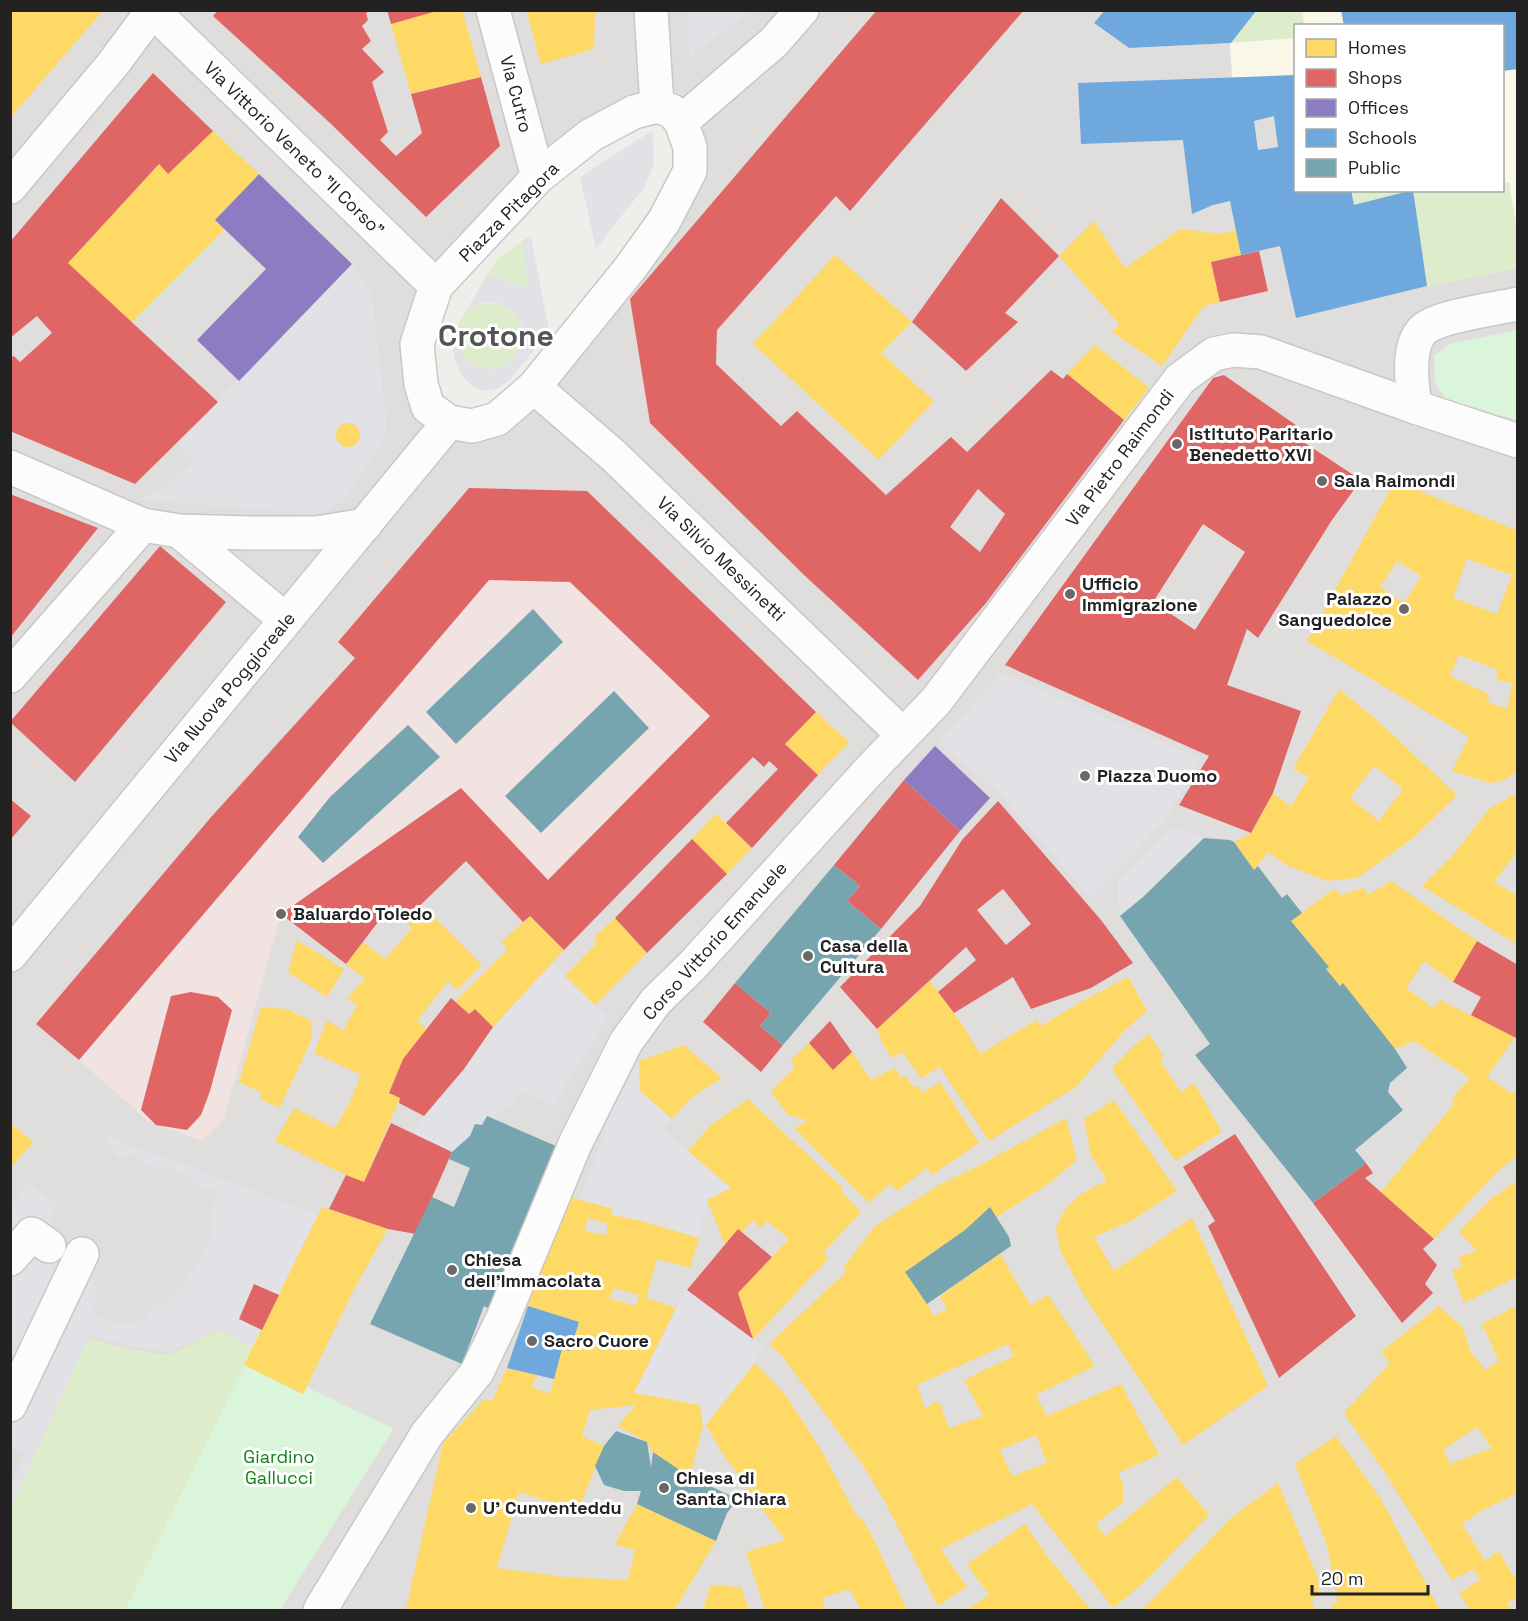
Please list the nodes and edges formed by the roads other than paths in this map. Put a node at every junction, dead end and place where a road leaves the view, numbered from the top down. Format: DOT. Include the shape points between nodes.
graph roads {
  1 [pos="493,10"];
  2 [pos="651,10"];
  3 [pos="802,10"];
  4 [pos="152,11"];
  5 [pos="669,115"];
  6 [pos="538,177"];
  7 [pos="10,187"];
  8 [pos="436,286"];
  9 [pos="1518,304"];
  10 [pos="534,387"];
  11 [pos="1415,407"];
  12 [pos="449,422"];
  13 [pos="1518,441"];
  14 [pos="10,467"];
  15 [pos="143,525"];
  16 [pos="365,525"];
  17 [pos="179,531"];
  18 [pos="286,620"];
  19 [pos="10,676"];
  20 [pos="903,735"];
  21 [pos="10,955"];
  22 [pos="49,1246"];
  23 [pos="82,1254"];
  24 [pos="10,1259"];
  25 [pos="10,1405"];
  26 [pos="320,1611"];
  1 -- 6 [label="street, Via Cutro"];
  2 -- 5 [label="street"];
  3 -- 5 [label="street" via="774,42"];
  4 -- 7 [label="street"];
  4 -- 8 [label="street, Via Vittorio Veneto \"Il Corso\""];
  5 -- 6 [label="street, Piazza Pitagora" via="634,112 591,135"];
  5 -- 10 [label="street" via="690,147 690,171 664,221 631,267"];
  6 -- 8 [label="street, Piazza Pitagora"];
  8 -- 12 [label="street, Piazza Pitagora" via="417,344 428,407"];
  9 -- 11 [label="street" via="1433,323 1422,331 1411,364"];
  10 -- 12 [label="street" via="497,419 472,426"];
  10 -- 20 [label="street, Via Silvio Messinetti" via="614,456"];
  11 -- 13 [label="street, Via Pietro Raimondi"];
  11 -- 20 [label="street, Via Pietro Raimondi" via="1261,352 1233,350 1214,354 1180,379 936,701"];
  12 -- 16 [label="street, Via Nuova Poggioreale"];
  14 -- 15 [label="street"];
  15 -- 17 [label="street"];
  15 -- 19 [label="street"];
  16 -- 17 [label="street" via="316,533"];
  16 -- 18 [label="street, Via Nuova Poggioreale"];
  17 -- 18 [label="street"];
  18 -- 21 [label="street, Via Nuova Poggioreale"];
  20 -- 26 [label="street, Corso Vittorio Emanuele" via="656,1001 626,1042 575,1144 477,1372 427,1434"];
  22 -- 24 [label="street" via="32,1234"];
  23 -- 25 [label="street"];
}
